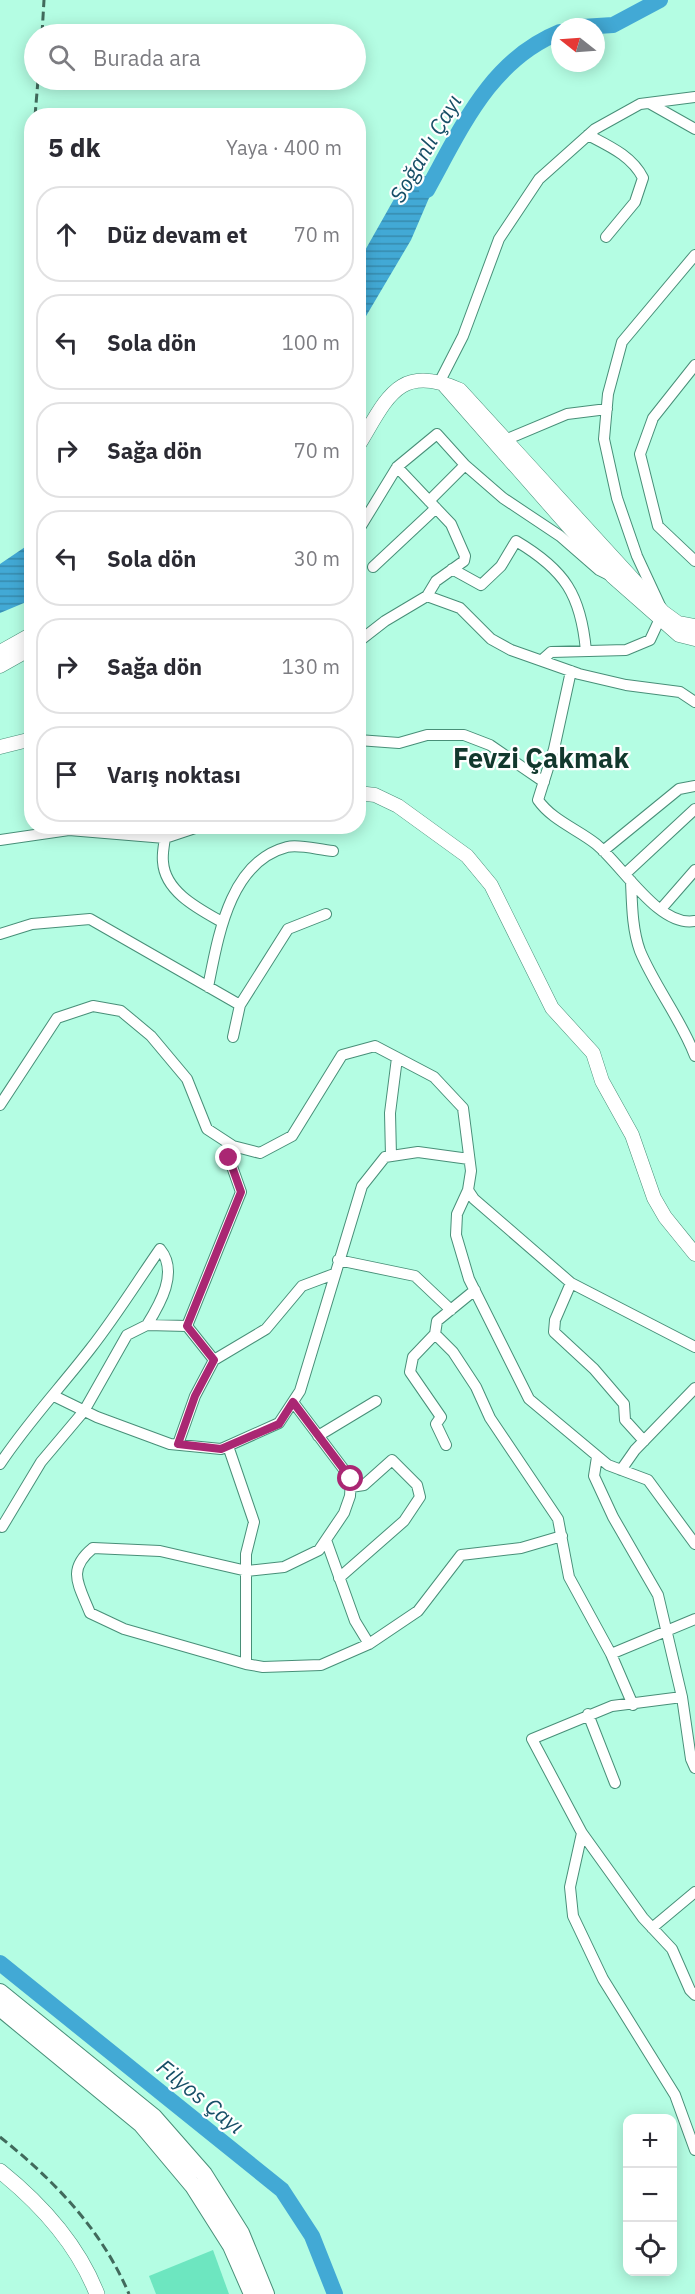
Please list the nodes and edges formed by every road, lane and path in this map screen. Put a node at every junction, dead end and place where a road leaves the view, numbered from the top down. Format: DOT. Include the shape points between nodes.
graph roads {
  1 [pos="695,97"];
  2 [pos="649,102"];
  3 [pos="695,129"];
  4 [pos="588,135"];
  5 [pos="606,237"];
  6 [pos="695,255"];
  7 [pos="695,365"];
  8 [pos="440,381"];
  9 [pos="607,409"];
  10 [pos="366,433"];
  11 [pos="505,440"];
  12 [pos="465,465"];
  13 [pos="398,467"];
  14 [pos="433,504"];
  15 [pos="366,518"];
  16 [pos="695,561"];
  17 [pos="373,567"];
  18 [pos="452,570"];
  19 [pos="612,576"];
  20 [pos="427,596"];
  21 [pos="661,616"];
  22 [pos="695,627"];
  23 [pos="366,636"];
  24 [pos="24,638"];
  25 [pos="695,639"];
  26 [pos="586,651"];
  27 [pos="0,652"];
  28 [pos="24,652"];
  29 [pos="542,660"];
  30 [pos="0,666"];
  31 [pos="571,671"];
  32 [pos="695,702"];
  33 [pos="366,741"];
  34 [pos="24,742"];
  35 [pos="0,747"];
  36 [pos="543,782"];
  37 [pos="695,786"];
  38 [pos="366,794"];
  39 [pos="695,809"];
  40 [pos="41,834"];
  41 [pos="117,834"];
  42 [pos="177,834"];
  43 [pos="165,838"];
  44 [pos="0,840"];
  45 [pos="333,851"];
  46 [pos="603,851"];
  47 [pos="695,870"];
  48 [pos="628,878"];
  49 [pos="661,909"];
  50 [pos="326,914"];
  51 [pos="695,921"];
  52 [pos="222,922"];
  53 [pos="0,934"];
  54 [pos="208,987"];
  55 [pos="240,1005"];
  56 [pos="233,1036"];
  57 [pos="695,1056"];
  58 [pos="397,1058"];
  59 [pos="0,1105"];
  60 [pos="232,1146"];
  61 [pos="391,1156"];
  62 [pos="470,1160"];
  63 [pos="468,1190"];
  64 [pos="695,1254"];
  65 [pos="338,1260"];
  66 [pos="334,1274"];
  67 [pos="571,1283"];
  68 [pos="475,1290"];
  69 [pos="451,1310"];
  70 [pos="110,1322"];
  71 [pos="147,1325"];
  72 [pos="187,1326"];
  73 [pos="435,1334"];
  74 [pos="127,1335"];
  75 [pos="695,1347"];
  76 [pos="214,1360"];
  77 [pos="695,1388"];
  78 [pos="54,1396"];
  79 [pos="376,1401"];
  80 [pos="293,1402"];
  81 [pos="84,1412"];
  82 [pos="318,1436"];
  83 [pos="644,1441"];
  84 [pos="178,1444"];
  85 [pos="446,1445"];
  86 [pos="228,1446"];
  87 [pos="597,1457"];
  88 [pos="0,1464"];
  89 [pos="621,1470"];
  90 [pos="351,1487"];
  91 [pos="0,1525"];
  92 [pos="561,1536"];
  93 [pos="326,1540"];
  94 [pos="695,1544"];
  95 [pos="247,1571"];
  96 [pos="339,1578"];
  97 [pos="695,1618"];
  98 [pos="666,1629"];
  99 [pos="369,1644"];
  100 [pos="611,1654"];
  101 [pos="246,1664"];
  102 [pos="682,1697"];
  103 [pos="633,1705"];
  104 [pos="588,1714"];
  105 [pos="695,1768"];
  106 [pos="615,1783"];
  107 [pos="582,1833"];
  108 [pos="695,1892"];
  109 [pos="652,1928"];
  110 [pos="690,1977"];
  111 [pos="0,1992"];
  112 [pos="695,1995"];
  113 [pos="0,2008"];
  114 [pos="695,2149"];
  115 [pos="0,2171"];
  116 [pos="97,2294"];
  117 [pos="252,2294"];
  118 [pos="266,2294"];
  1 -- 2 [label="street"];
  2 -- 3 [label="street"];
  2 -- 4 [label="street"];
  4 -- 5 [label="street" via="622,154 643,178 635,202"];
  4 -- 8 [label="street" via="539,179 499,239 463,336"];
  6 -- 9 [label="street" via="622,342"];
  7 -- 16 [label="street" via="653,418 640,454 658,526"];
  8 -- 10 [label="street" via="418,379 399,386 386,399"];
  8 -- 11 [label="street" via="460,390"];
  8 -- 19 [label="street"];
  9 -- 11 [label="street" via="567,414"];
  9 -- 21 [label="street" via="604,439 617,498"];
  11 -- 21 [label="street"];
  12 -- 13 [label="street" via="437,434"];
  12 -- 14 [label="street"];
  12 -- 19 [label="street" via="503,498 560,536 598,570"];
  13 -- 14 [label="street"];
  13 -- 15 [label="street"];
  14 -- 17 [label="street"];
  14 -- 18 [label="street" via="451,524 465,556"];
  18 -- 20 [label="street" via="436,581"];
  18 -- 26 [label="street" via="481,585 501,566 516,541 537,553 571,588 584,621"];
  19 -- 21 [label="street"];
  20 -- 23 [label="street"];
  20 -- 29 [label="street" via="460,608 499,644"];
  21 -- 22 [label="street"];
  21 -- 25 [label="street" via="679,635"];
  21 -- 26 [label="street" via="650,640 626,650"];
  24 -- 27 [label="street"];
  26 -- 29 [label="street" via="551,652"];
  28 -- 30 [label="street"];
  29 -- 31 [label="street"];
  31 -- 32 [label="street" via="626,685 680,692"];
  31 -- 36 [label="street"];
  33 -- 36 [label="street" via="399,743 427,735 464,735 490,745"];
  34 -- 35 [label="street"];
  36 -- 46 [label="street" via="538,800 546,811"];
  37 -- 46 [label="street" via="679,789"];
  38 -- 64 [label="street" via="398,806 467,856 491,885 552,1008 593,1053 602,1081 632,1135 665,1217"];
  39 -- 48 [label="street"];
  40 -- 44 [label="street"];
  41 -- 43 [label="street"];
  42 -- 43 [label="street"];
  43 -- 52 [label="street" via="163,863 171,884 191,904"];
  45 -- 52 [label="street" via="288,847 255,862"];
  46 -- 48 [label="street"];
  47 -- 49 [label="street"];
  48 -- 49 [label="street"];
  48 -- 57 [label="street" via="640,951"];
  49 -- 51 [label="street" via="684,924"];
  50 -- 55 [label="street" via="288,929"];
  52 -- 54 [label="street"];
  53 -- 54 [label="street" via="33,924 90,919"];
  54 -- 55 [label="street"];
  55 -- 56 [label="street"];
  58 -- 60 [label="street" via="375,1046 342,1055 292,1136 260,1153"];
  58 -- 61 [label="street" via="390,1113"];
  58 -- 62 [label="street" via="434,1077 463,1108"];
  59 -- 60 [label="street" via="57,1018 93,1006 121,1011 151,1036 187,1079 207,1130"];
  60 -- 72 [label="street" via="229,1158 241,1192"];
  61 -- 62 [label="street" via="418,1152"];
  61 -- 65 [label="street" via="384,1157 362,1186"];
  62 -- 63 [label="street"];
  63 -- 67 [label="street"];
  63 -- 68 [label="street" via="457,1214 456,1235"];
  65 -- 66 [label="street"];
  65 -- 69 [label="street" via="416,1275"];
  66 -- 76 [label="street" via="302,1286 266,1329"];
  66 -- 80 [label="street" via="300,1391"];
  67 -- 75 [label="street"];
  67 -- 83 [label="street" via="554,1332 624,1404 625,1420"];
  68 -- 69 [label="street"];
  68 -- 87 [label="street" via="529,1399"];
  69 -- 73 [label="street" via="437,1321"];
  70 -- 71 [label="street" via="160,1249 167,1260 167,1280 161,1302"];
  70 -- 74 [label="street"];
  70 -- 78 [label="street"];
  71 -- 72 [label="street"];
  71 -- 74 [label="street"];
  72 -- 76 [label="street"];
  73 -- 85 [label="street" via="413,1357 410,1372 441,1417 436,1424"];
  73 -- 92 [label="street" via="453,1352 476,1387 490,1418 558,1519"];
  74 -- 81 [label="street"];
  76 -- 84 [label="street" via="195,1396"];
  77 -- 83 [label="street"];
  78 -- 81 [label="street"];
  78 -- 88 [label="street" via="32,1418"];
  79 -- 82 [label="street"];
  80 -- 82 [label="street"];
  80 -- 86 [label="street" via="279,1424"];
  81 -- 84 [label="street"];
  81 -- 91 [label="street" via="41,1462"];
  82 -- 90 [label="street" via="351,1479"];
  83 -- 89 [label="street"];
  84 -- 86 [label="street" via="221,1449"];
  86 -- 95 [label="street" via="254,1522 246,1554"];
  87 -- 89 [label="street"];
  87 -- 98 [label="street" via="594,1476 658,1595"];
  89 -- 94 [label="street" via="648,1480"];
  90 -- 93 [label="street" via="344,1513"];
  90 -- 96 [label="street" via="364,1485 392,1460 417,1485 420,1497 404,1521"];
  92 -- 99 [label="street" via="521,1548 461,1555 418,1611"];
  92 -- 100 [label="street" via="569,1577"];
  93 -- 95 [label="street" via="319,1550 284,1567"];
  93 -- 96 [label="street"];
  95 -- 101 [label="street"];
  95 -- 101 [label="street" via="160,1551 93,1548 79,1559 76,1576 90,1613 124,1629"];
  96 -- 99 [label="street" via="355,1621"];
  97 -- 98 [label="street"];
  98 -- 100 [label="street"];
  98 -- 102 [label="street"];
  99 -- 101 [label="street" via="321,1665"];
  100 -- 103 [label="street"];
  102 -- 103 [label="street"];
  102 -- 105 [label="street"];
  103 -- 104 [label="street" via="612,1706"];
  104 -- 106 [label="street"];
  104 -- 107 [label="street" via="532,1738"];
  107 -- 109 [label="street"];
  107 -- 114 [label="street" via="570,1887 573,1916 603,1979 675,2095"];
  108 -- 109 [label="street"];
  109 -- 110 [label="street"];
  110 -- 112 [label="street"];
  111 -- 118 [label="highway" via="154,2117 204,2174 241,2233"];
  113 -- 117 [label="highway" via="141,2124 192,2186 231,2246"];
  115 -- 116 [label="main road" via="28,2194 64,2235"];
}
